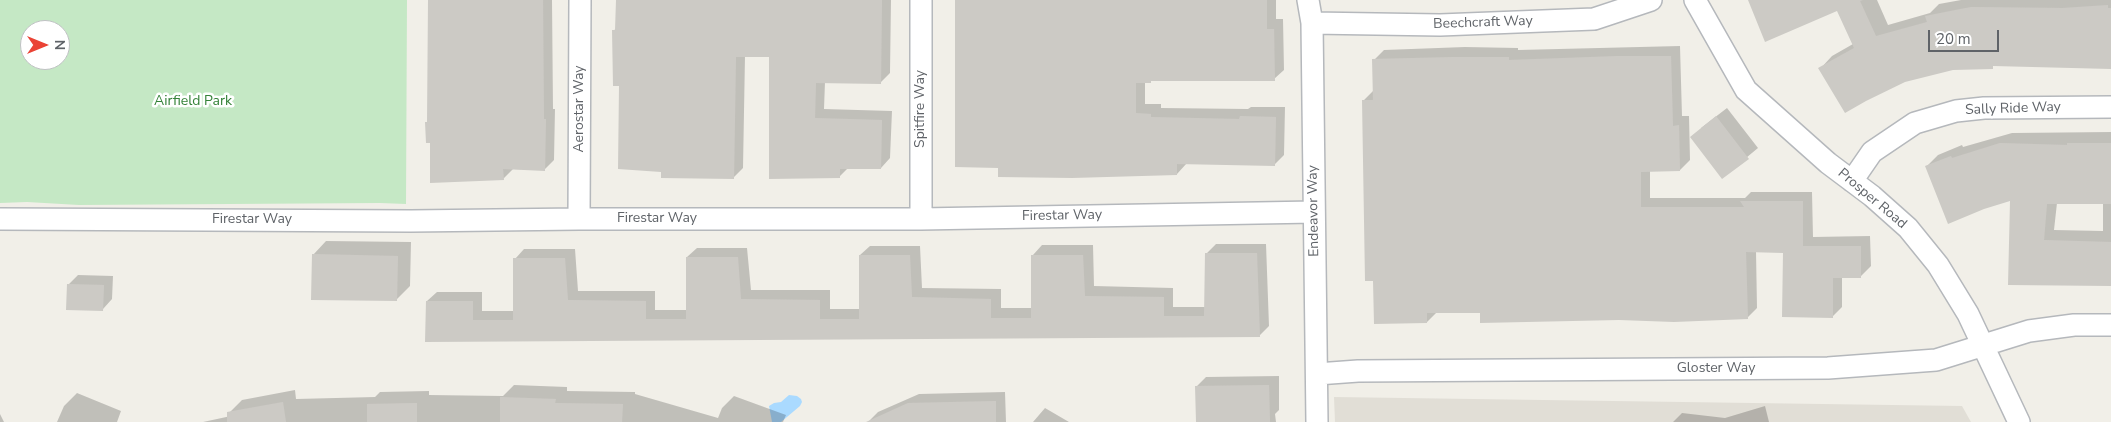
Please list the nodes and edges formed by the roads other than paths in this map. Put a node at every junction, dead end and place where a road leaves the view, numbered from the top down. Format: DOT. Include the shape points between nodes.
graph roads {
  1 [pos="580,0"];
  2 [pos="921,0"];
  3 [pos="1308,0"];
  4 [pos="1651,0"];
  5 [pos="1695,0"];
  6 [pos="1312,23"];
  7 [pos="2111,107"];
  8 [pos="1852,181"];
  9 [pos="1314,212"];
  10 [pos="0,219"];
  11 [pos="579,219"];
  12 [pos="921,219"];
  13 [pos="2111,324"];
  14 [pos="1984,346"];
  15 [pos="1317,374"];
  16 [pos="1318,422"];
  17 [pos="2019,422"];
  1 -- 11 [label="street, Aerostar Way"];
  2 -- 12 [label="street, Spitfire Way"];
  3 -- 6 [label="street, Endeavor Way"];
  4 -- 6 [label="street, Beechcraft Way" via="1594,19 1440,25"];
  5 -- 8 [label="street, Prosper Road" via="1746,90"];
  6 -- 9 [label="street, Endeavor Way"];
  7 -- 8 [label="street, Sally Ride Way" via="1956,111 1915,123 1872,152"];
  8 -- 14 [label="street, Prosper Road" via="1908,228 1938,265"];
  9 -- 12 [label="street, Firestar Way"];
  9 -- 15 [label="street, Endeavor Way"];
  10 -- 11 [label="street, Firestar Way"];
  11 -- 12 [label="street, Firestar Way"];
  13 -- 14 [label="street, Gloster Way" via="2029,331"];
  14 -- 15 [label="street, Gloster Way" via="1936,360 1828,368"];
  14 -- 17 [label="street, Prosper Road"];
  15 -- 16 [label="street, Endeavor Way"];
}
